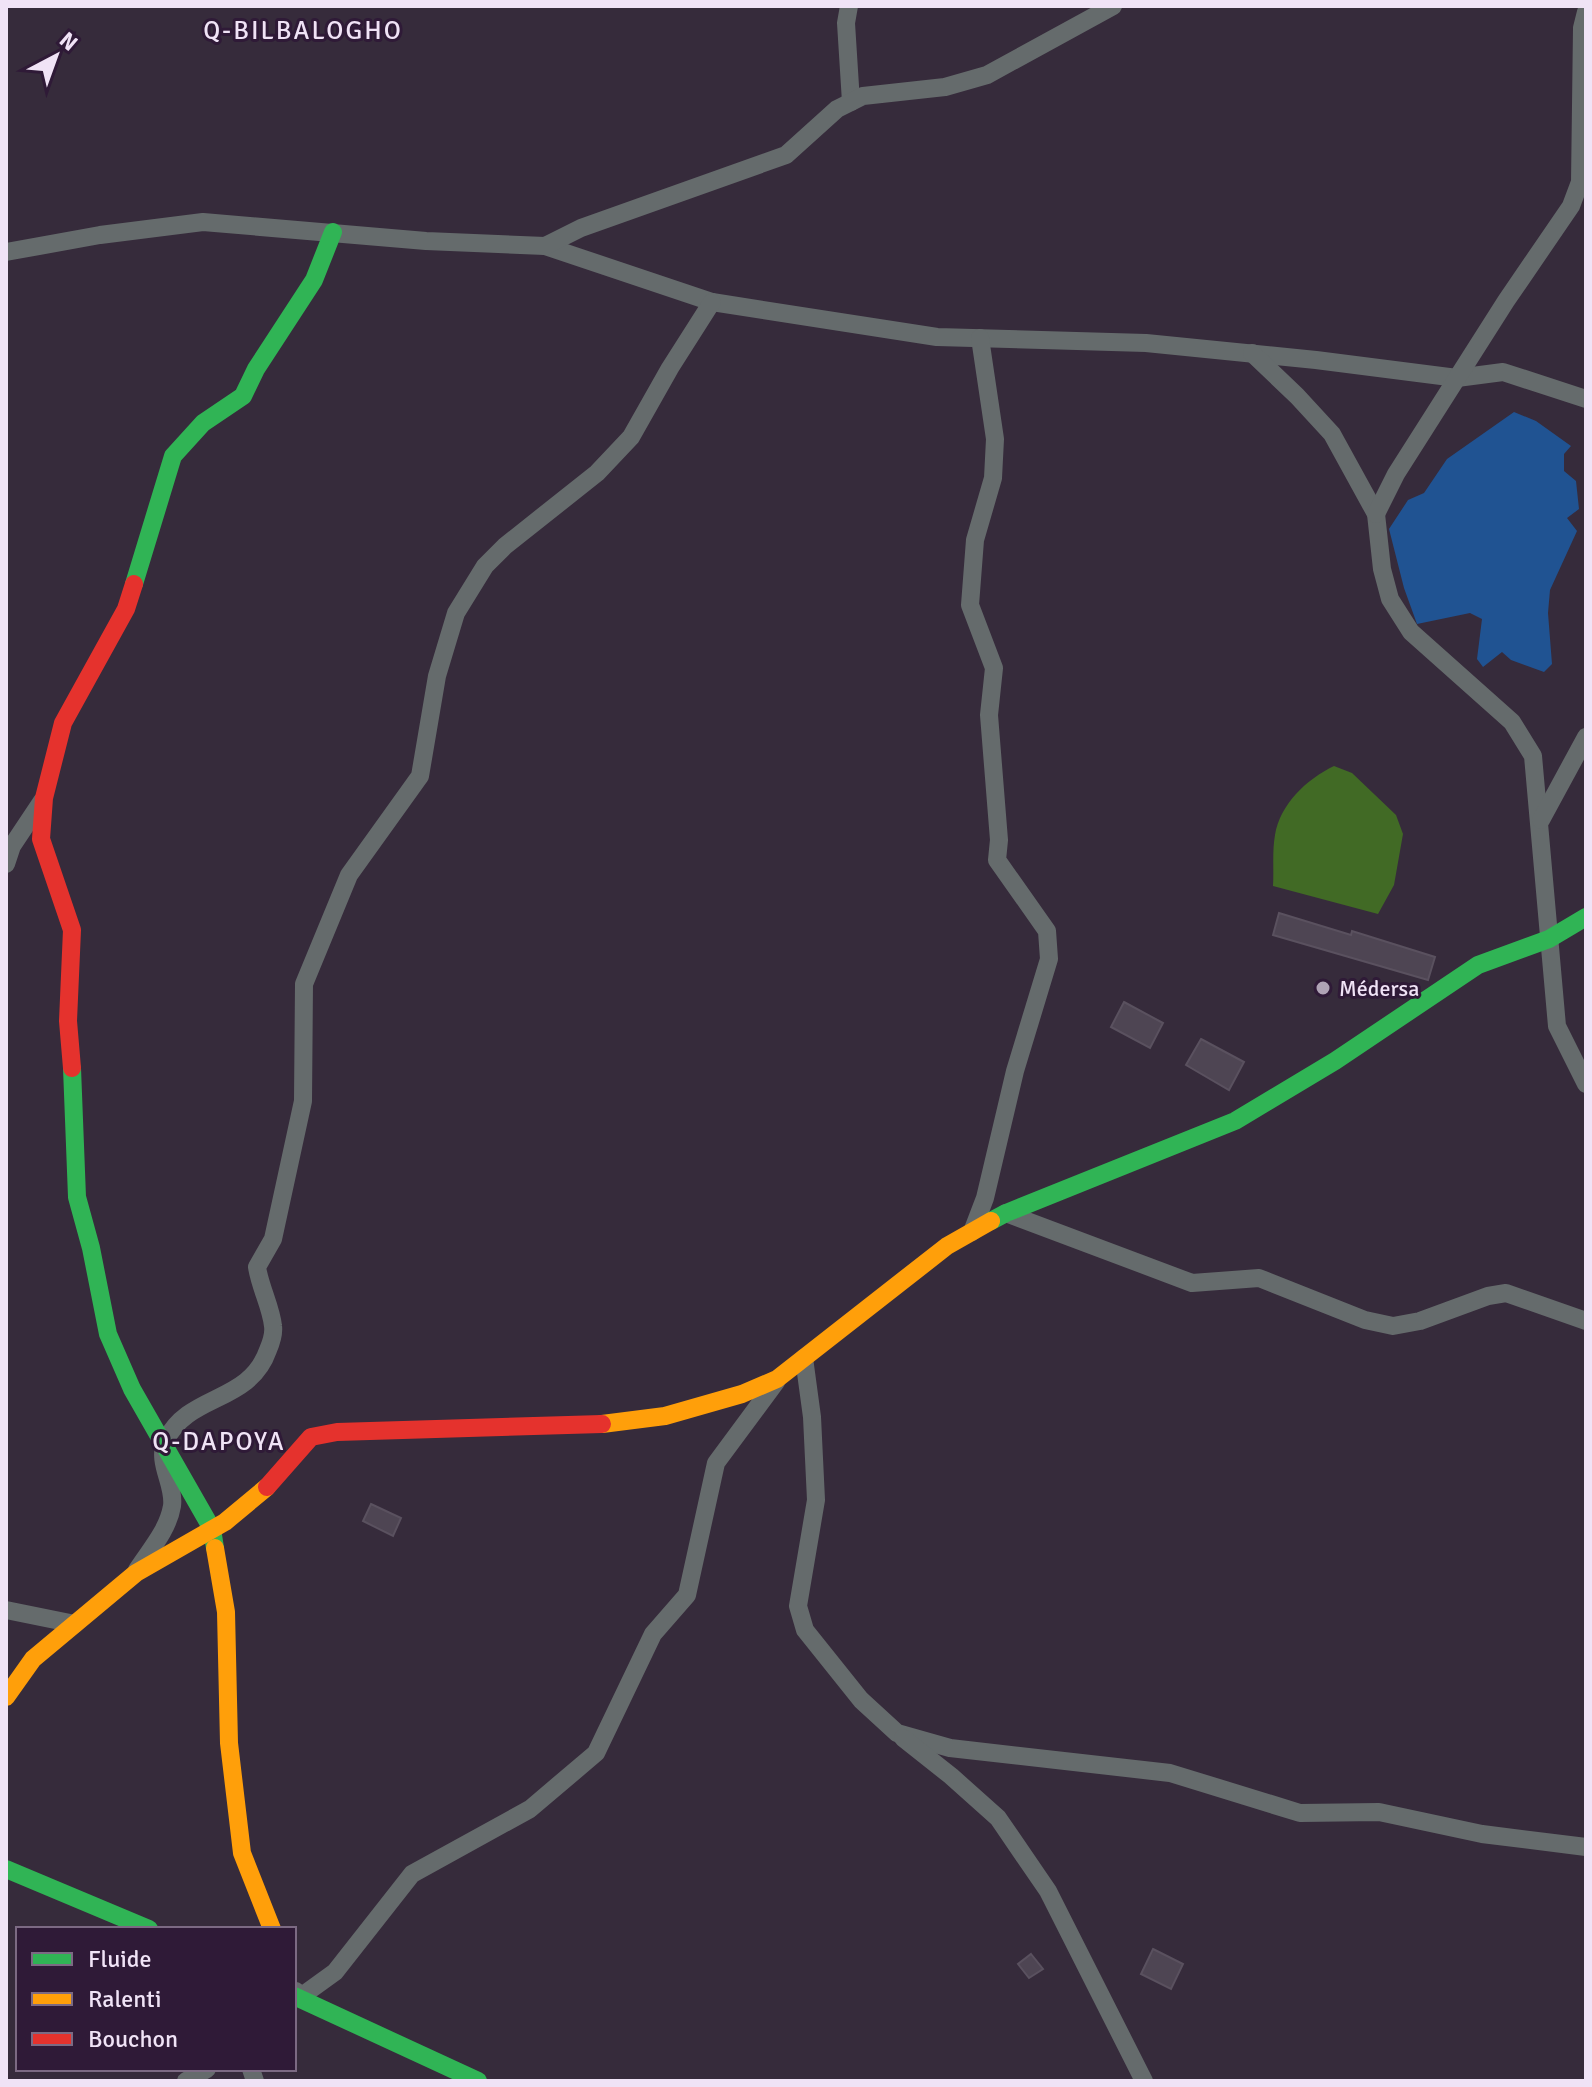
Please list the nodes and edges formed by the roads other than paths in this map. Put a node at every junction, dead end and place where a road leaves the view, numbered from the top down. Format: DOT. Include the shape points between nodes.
graph roads {
  1 [pos="849,6"];
  2 [pos="1113,6"];
  3 [pos="1586,12"];
  4 [pos="851,102"];
  5 [pos="1584,149"];
  6 [pos="1586,167"];
  7 [pos="333,232"];
  8 [pos="545,246"];
  9 [pos="6,252"];
  10 [pos="712,302"];
  11 [pos="980,338"];
  12 [pos="1252,353"];
  13 [pos="1457,378"];
  14 [pos="1586,399"];
  15 [pos="1376,514"];
  16 [pos="1586,737"];
  17 [pos="44,798"];
  18 [pos="1541,820"];
  19 [pos="6,864"];
  20 [pos="1586,917"];
  21 [pos="1549,939"];
  22 [pos="1586,1084"];
  23 [pos="1006,1213"];
  24 [pos="972,1232"];
  25 [pos="1586,1321"];
  26 [pos="804,1358"];
  27 [pos="777,1379"];
  28 [pos="164,1445"];
  29 [pos="212,1529"];
  30 [pos="136,1573"];
  31 [pos="6,1610"];
  32 [pos="75,1624"];
  33 [pos="6,1697"];
  34 [pos="897,1733"];
  35 [pos="1586,1847"];
  36 [pos="6,1869"];
  37 [pos="144,1927"];
  38 [pos="271,1927"];
  39 [pos="296,1995"];
  40 [pos="296,1996"];
  41 [pos="204,2071"];
  42 [pos="186,2081"];
  43 [pos="478,2081"];
  44 [pos="1144,2081"];
  1 -- 4 [label="street"];
  2 -- 4 [label="street" via="987,75"];
  3 -- 5 [label="street"];
  4 -- 8 [label="street" via="786,155 581,228"];
  5 -- 6 [label="street"];
  5 -- 13 [label="street" via="1571,206"];
  7 -- 8 [label="street"];
  7 -- 9 [label="street" via="203,222"];
  7 -- 17 [label="street" via="314,280 243,396 203,423 173,456 126,609 63,723"];
  8 -- 10 [label="street"];
  10 -- 11 [label="street" via="937,337"];
  10 -- 28 [label="street" via="631,437 597,473 485,566 456,613 437,676 420,776 349,875 304,984 303,1101 273,1239 257,1267 273,1326 270,1345 250,1381 191,1412 174,1426"];
  11 -- 12 [label="street" via="1146,343"];
  11 -- 24 [label="street" via="995,439 993,478 975,540 970,605 994,668 989,715 997,860 1047,931 1049,959"];
  12 -- 13 [label="street"];
  12 -- 15 [label="street" via="1332,434"];
  13 -- 14 [label="street" via="1503,372"];
  13 -- 15 [label="street"];
  15 -- 18 [label="street" via="1390,599 1411,632 1512,722 1533,756"];
  16 -- 18 [label="street"];
  17 -- 19 [label="street"];
  17 -- 28 [label="street" via="41,839 72,930 68,1021 77,1197 108,1334"];
  18 -- 21 [label="street"];
  20 -- 21 [label="street"];
  21 -- 22 [label="street" via="1557,1026"];
  21 -- 23 [label="street" via="1478,965 1235,1121"];
  23 -- 24 [label="street"];
  23 -- 25 [label="street" via="1192,1283 1259,1278 1393,1326 1506,1293"];
  24 -- 26 [label="street"];
  26 -- 27 [label="street"];
  26 -- 34 [label="street" via="816,1500 798,1606 805,1630 861,1700"];
  27 -- 29 [label="street" via="665,1416 599,1424 395,1429 311,1437 265,1490"];
  27 -- 39 [label="street" via="716,1463 687,1595 653,1634 596,1753 530,1809 412,1874 335,1972"];
  28 -- 29 [label="street"];
  28 -- 30 [label="street" via="173,1503 167,1525"];
  29 -- 30 [label="street"];
  29 -- 38 [label="street" via="226,1612 229,1743 242,1853"];
  30 -- 32 [label="street"];
  31 -- 32 [label="street"];
  32 -- 33 [label="street" via="33,1659"];
  34 -- 35 [label="street" via="950,1748 1170,1773 1300,1813 1379,1812 1482,1834"];
  34 -- 44 [label="street" via="998,1818 1048,1891"];
  36 -- 37 [label="street"];
  40 -- 43 [label="street"];
  41 -- 42 [label="street"];
}
